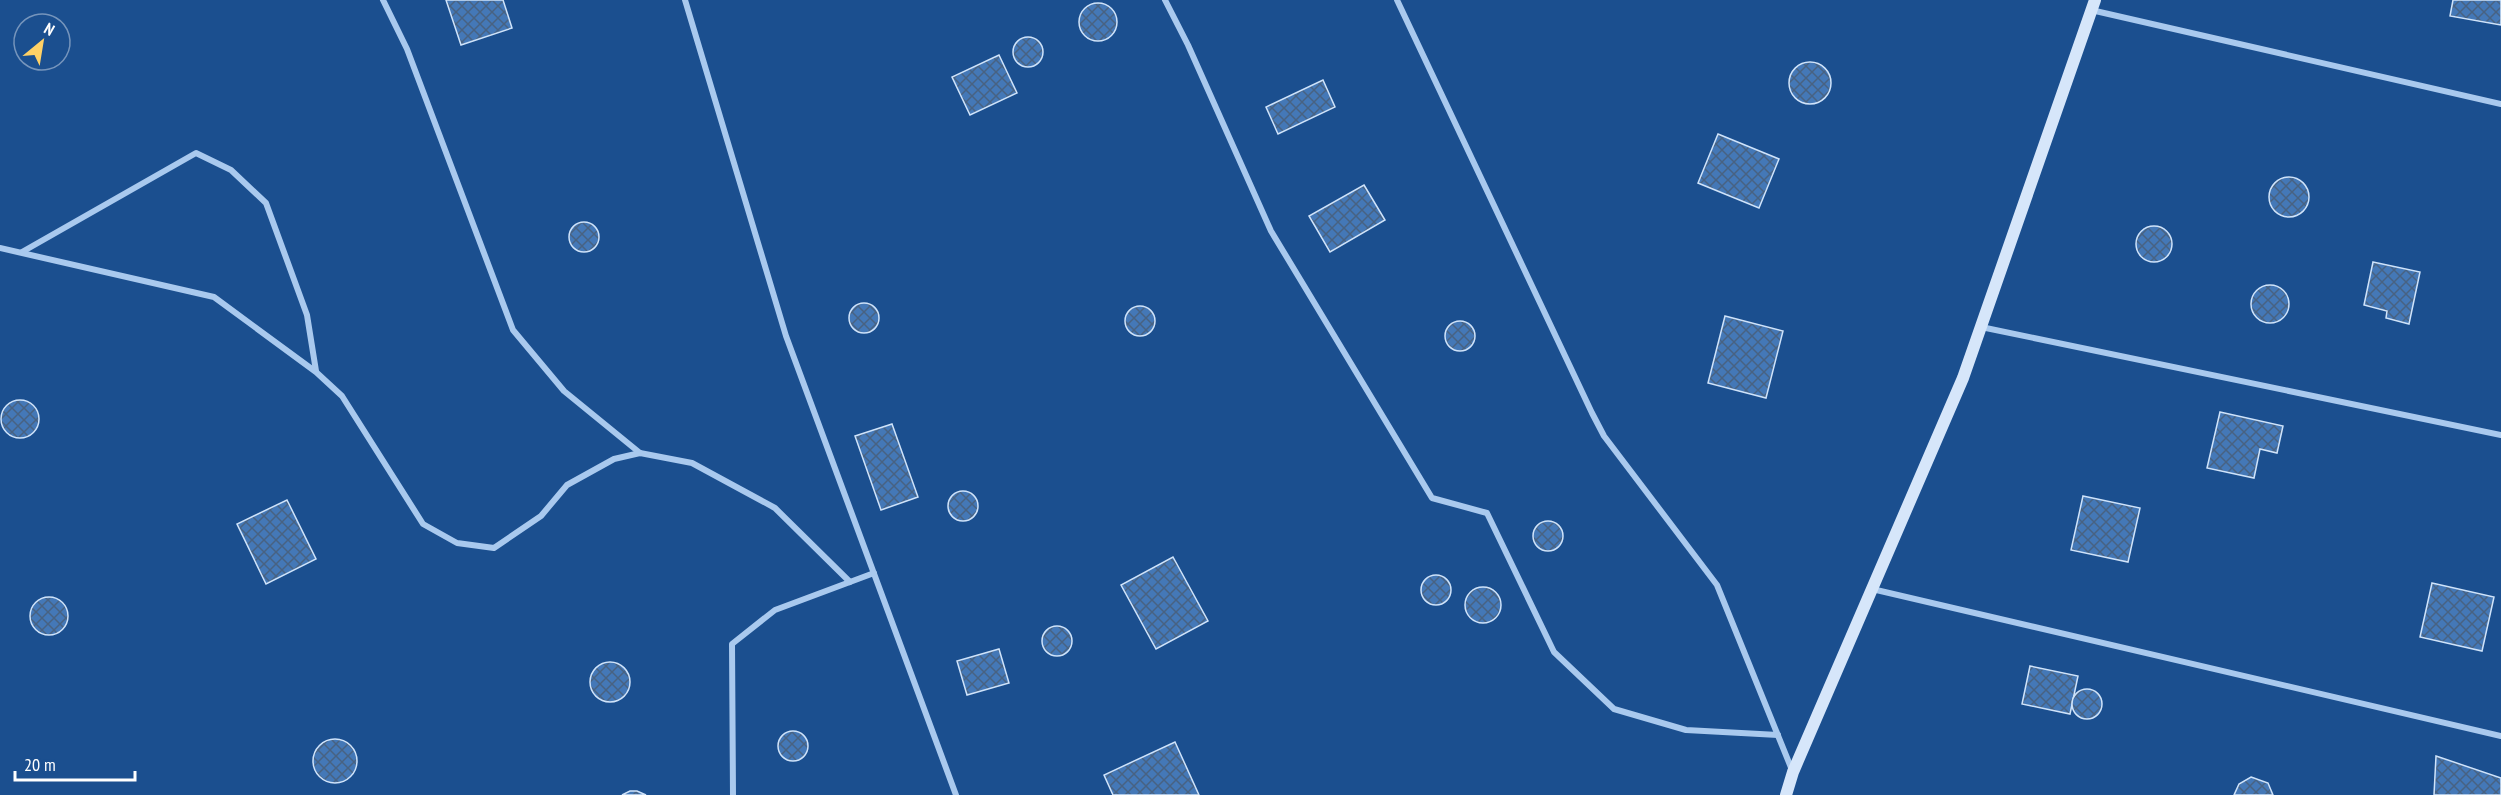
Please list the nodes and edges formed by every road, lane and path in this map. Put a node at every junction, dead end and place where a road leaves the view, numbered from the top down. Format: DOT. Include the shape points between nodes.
graph roads {
  1 [pos="383,0"];
  2 [pos="685,0"];
  3 [pos="1165,0"];
  4 [pos="1397,0"];
  5 [pos="2093,5"];
  6 [pos="2501,104"];
  7 [pos="0,248"];
  8 [pos="21,252"];
  9 [pos="1981,327"];
  10 [pos="316,372"];
  11 [pos="2501,435"];
  12 [pos="640,453"];
  13 [pos="874,573"];
  14 [pos="850,582"];
  15 [pos="1872,589"];
  16 [pos="1778,735"];
  17 [pos="2501,736"];
  18 [pos="1793,772"];
  19 [pos="733,795"];
  20 [pos="956,795"];
  21 [pos="1786,795"];
  1 -- 12 [label="street" via="408,49 513,330 564,391"];
  2 -- 13 [label="street" via="786,336"];
  3 -- 16 [label="street" via="1271,231 1432,498 1487,513 1554,652 1614,709 1686,730"];
  4 -- 16 [label="street" via="1592,413 1604,436 1717,585"];
  5 -- 6 [label="street"];
  5 -- 9 [label="main road"];
  7 -- 8 [label="street"];
  8 -- 10 [label="street" via="214,297"];
  8 -- 10 [label="street" via="196,153 231,170 266,203 307,315"];
  9 -- 11 [label="street"];
  9 -- 15 [label="main road"];
  10 -- 12 [label="street" via="342,396 423,524 457,543 494,548 541,516 567,485 614,459"];
  12 -- 14 [label="street" via="692,463 775,508"];
  13 -- 14 [label="street"];
  13 -- 20 [label="street"];
  14 -- 19 [label="street" via="775,610 732,644"];
  15 -- 17 [label="street"];
  15 -- 18 [label="main road"];
  16 -- 18 [label="street"];
  18 -- 21 [label="main road"];
}
